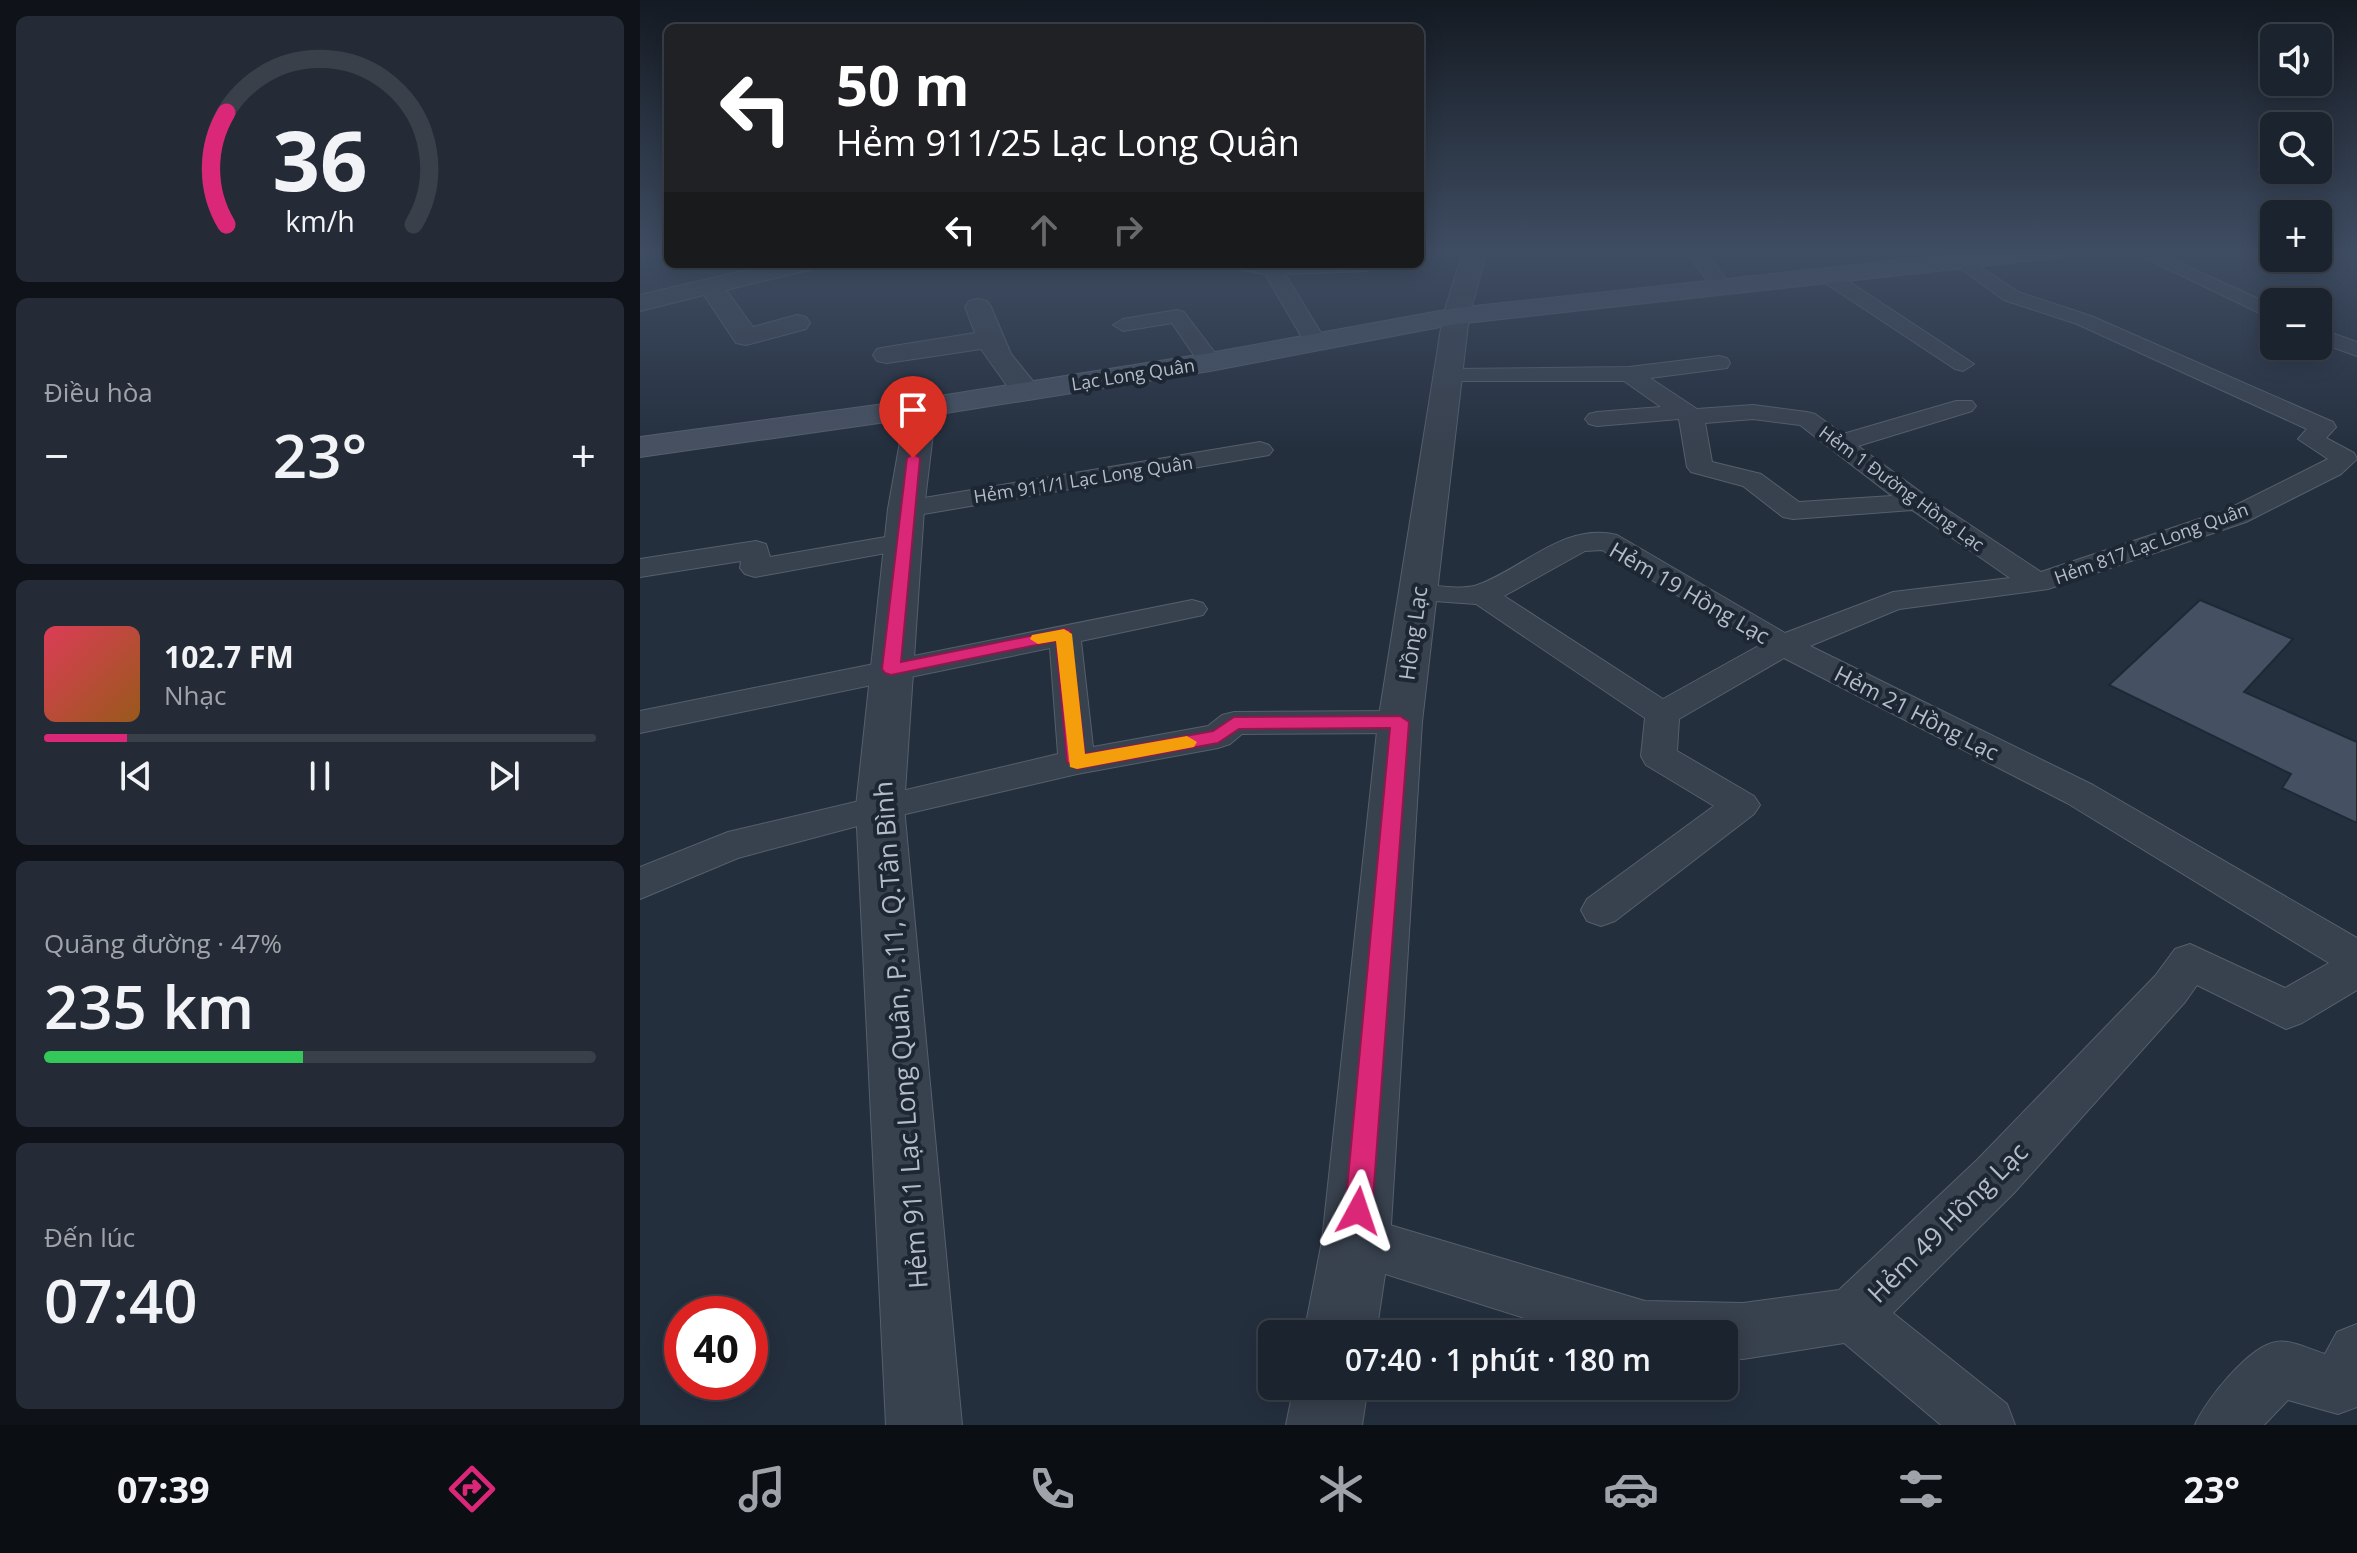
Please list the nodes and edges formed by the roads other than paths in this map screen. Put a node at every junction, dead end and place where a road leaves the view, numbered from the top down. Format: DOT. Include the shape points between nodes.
graph roads {
  1 [pos="732,318"];
  2 [pos="982,318"];
  3 [pos="1168,318"];
  4 [pos="1178,318"];
  5 [pos="1301,318"];
  6 [pos="1448,318"];
  7 [pos="1456,318"];
  8 [pos="1891,318"];
  9 [pos="2076,318"];
  10 [pos="797,323"];
  11 [pos="1123,325"];
  12 [pos="991,339"];
  13 [pos="2332,340"];
  14 [pos="1315,341"];
  15 [pos="2357,350"];
  16 [pos="887,355"];
  17 [pos="1210,362"];
  18 [pos="1719,363"];
  19 [pos="1963,364"];
  20 [pos="1629,374"];
  21 [pos="1450,376"];
  22 [pos="1026,391"];
  23 [pos="1964,406"];
  24 [pos="921,408"];
  25 [pos="1687,415"];
  26 [pos="1597,419"];
  27 [pos="1837,444"];
  28 [pos="640,447"];
  29 [pos="1260,450"];
  30 [pos="2332,469"];
  31 [pos="2357,478"];
  32 [pos="1917,502"];
  33 [pos="904,526"];
  34 [pos="640,568"];
  35 [pos="2038,583"];
  36 [pos="1417,593"];
  37 [pos="1483,595"];
  38 [pos="1192,609"];
  39 [pos="1064,634"];
  40 [pos="1783,645"];
  41 [pos="891,669"];
  42 [pos="1662,714"];
  43 [pos="640,722"];
  44 [pos="1400,722"];
  45 [pos="1077,762"];
  46 [pos="880,807"];
  47 [pos="640,884"];
  48 [pos="1601,910"];
  49 [pos="2357,959"];
  50 [pos="2357,968"];
  51 [pos="1356,1241"];
  52 [pos="1852,1315"];
  53 [pos="1342,1320"];
  54 [pos="2357,1352"];
  55 [pos="1328,1400"];
  56 [pos="924,1425"];
  57 [pos="1324,1425"];
  58 [pos="1986,1425"];
  59 [pos="2224,1425"];
  1 -- 10 [label="street" via="746,337"];
  2 -- 12 [label="street"];
  3 -- 11 [label="lane"];
  4 -- 17 [label="lane"];
  5 -- 14 [label="lane"];
  6 -- 14 [label="main road, Lạc Long Quân"];
  7 -- 21 [label="street, Hồng Lạc"];
  8 -- 19 [label="lane"];
  9 -- 30 [label="lane" via="2324,427 2310,439 2345,458"];
  12 -- 16 [label="street"];
  12 -- 22 [label="street"];
  13 -- 15 [label="lane"];
  14 -- 17 [label="main road, Lạc Long Quân"];
  17 -- 22 [label="main road, Lạc Long Quân"];
  18 -- 20 [label="lane"];
  20 -- 21 [label="lane"];
  20 -- 25 [label="lane"];
  21 -- 36 [label="street, Hồng Lạc"];
  22 -- 24 [label="main road, Lạc Long Quân"];
  23 -- 27 [label="lane"];
  24 -- 28 [label="main road, Lạc Long Quân"];
  24 -- 33 [label="street, Hẻm 911 Lạc Long Quân, P.11, Q.Tân Bình"];
  25 -- 26 [label="lane, Hẻm 1 Đường Hồng Lạc"];
  25 -- 27 [label="lane, Hẻm 1 Đường Hồng Lạc" via="1753,412 1807,419"];
  25 -- 32 [label="lane" via="1700,467 1752,480 1793,511"];
  27 -- 32 [label="lane, Hẻm 1 Đường Hồng Lạc"];
  29 -- 33 [label="lane, Hẻm 911/1 Lạc Long Quân"];
  30 -- 31 [label="lane"];
  30 -- 35 [label="lane, Hẻm 817 Lạc Long Quân" via="2236,516"];
  32 -- 35 [label="lane, Hẻm 1 Đường Hồng Lạc"];
  33 -- 34 [label="lane, Hẻm 911/1 Lạc Long Quân" via="755,568 756,550"];
  33 -- 41 [label="street, Hẻm 911 Lạc Long Quân, P.11, Q.Tân Bình"];
  35 -- 40 [label="lane, Hẻm 817 Lạc Long Quân" via="1893,601"];
  36 -- 37 [label="lane"];
  36 -- 44 [label="street, Hồng Lạc"];
  37 -- 40 [label="lane, Hẻm 19 Hồng Lạc" via="1579,543 1607,541"];
  37 -- 42 [label="lane"];
  38 -- 39 [label="lane"];
  39 -- 41 [label="lane"];
  39 -- 45 [label="lane"];
  40 -- 42 [label="lane"];
  40 -- 49 [label="lane, Hẻm 21 Hồng Lạc" via="2080,794"];
  41 -- 43 [label="lane"];
  41 -- 46 [label="street, Hẻm 911 Lạc Long Quân, P.11, Q.Tân Bình"];
  42 -- 48 [label="lane" via="1659,756 1741,805"];
  44 -- 45 [label="lane" via="1234,723 1218,736"];
  44 -- 51 [label="street, Hồng Lạc"];
  45 -- 46 [label="lane"];
  46 -- 47 [label="lane" via="728,846"];
  46 -- 56 [label="street, Hẻm 911 Lạc Long Quân, P.11, Q.Tân Bình"];
  50 -- 52 [label="lane, Hẻm 49 Hồng Lạc" via="2286,1010 2190,961 1996,1176"];
  51 -- 52 [label="lane, Hẻm 49 Hồng Lạc" via="1645,1328 1743,1331"];
  51 -- 53 [label="street, Hồng Lạc"];
  52 -- 58 [label="lane"];
  54 -- 59 [label="lane" via="2338,1386 2278,1369"];
  55 -- 57 [label="street"];
}
